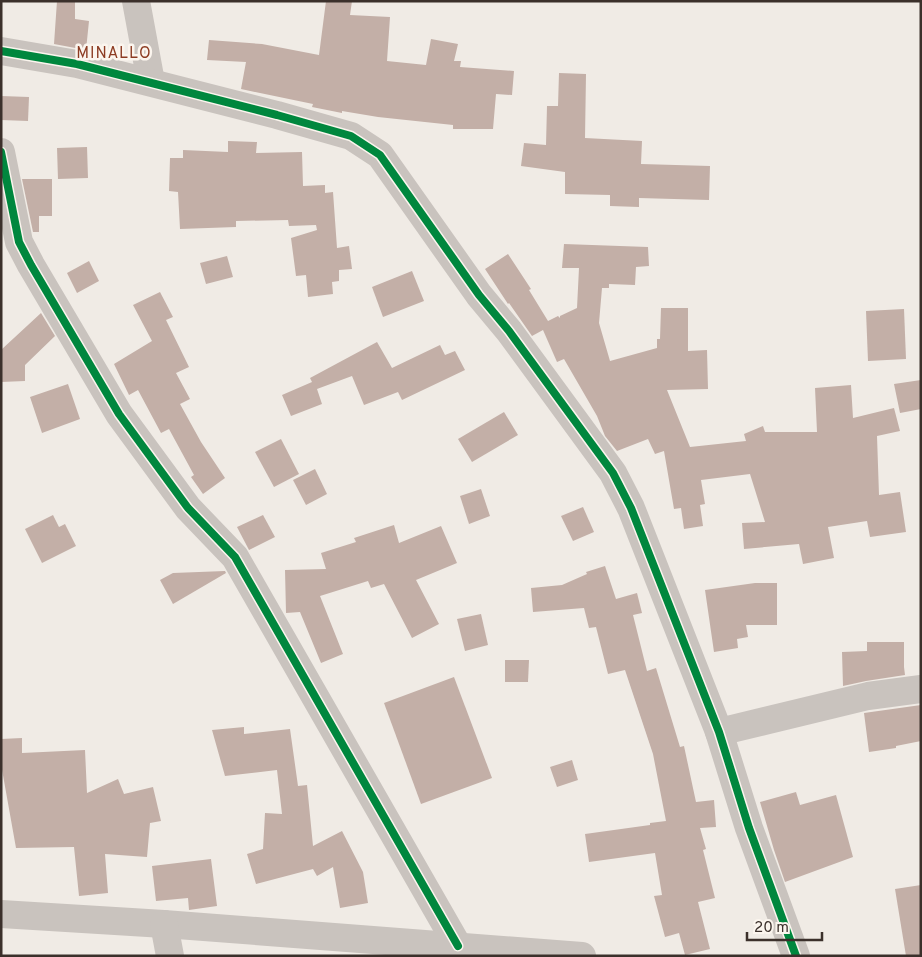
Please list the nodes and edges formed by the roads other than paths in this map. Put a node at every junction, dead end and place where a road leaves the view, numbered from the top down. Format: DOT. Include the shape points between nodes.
graph roads {
  1 [pos="136,1"];
  2 [pos="1,51"];
  3 [pos="151,82"];
  4 [pos="1,152"];
  5 [pos="921,689"];
  6 [pos="719,732"];
  7 [pos="1,914"];
  8 [pos="164,924"];
  9 [pos="472,950"];
  10 [pos="170,956"];
  11 [pos="582,956"];
  12 [pos="796,956"];
  1 -- 3 [label="street"];
  2 -- 3 [label="street" via="77,64"];
  3 -- 6 [label="street" via="351,136 380,155 479,295 613,473 631,508"];
  4 -- 9 [label="street" via="19,242 31,265 120,414 188,508 234,557"];
  5 -- 6 [label="street" via="868,696"];
  6 -- 12 [label="street" via="749,828"];
  7 -- 8 [label="street"];
  8 -- 9 [label="street"];
  8 -- 10 [label="street"];
  9 -- 11 [label="street"];
}
